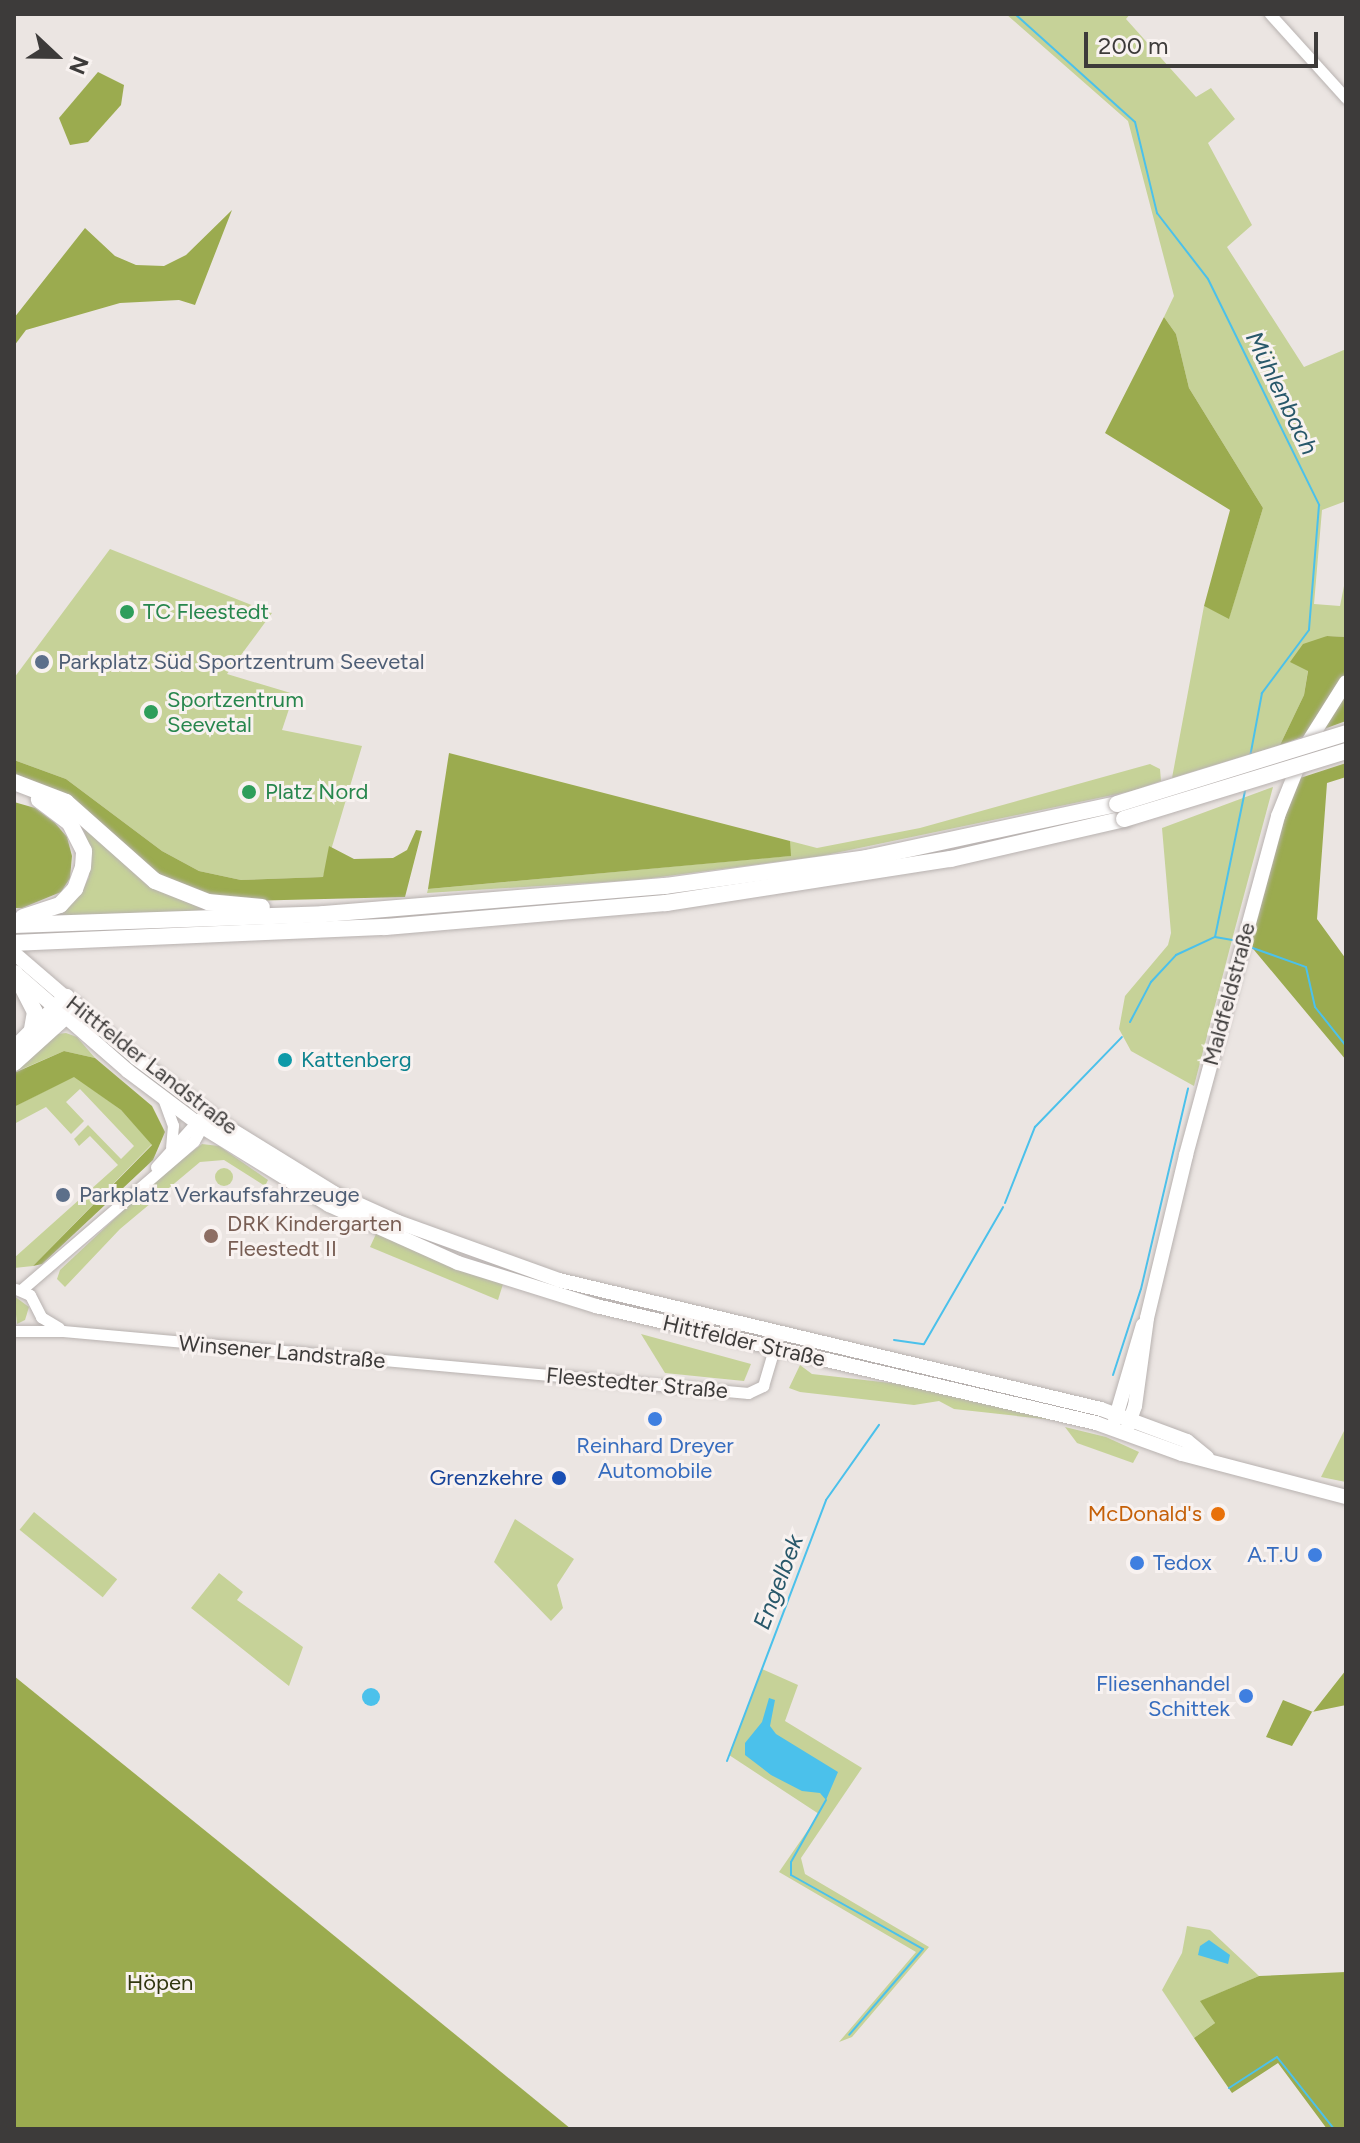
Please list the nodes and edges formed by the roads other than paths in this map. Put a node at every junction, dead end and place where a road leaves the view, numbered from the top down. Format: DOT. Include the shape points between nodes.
graph roads {
  1 [pos="1270,14"];
  2 [pos="1346,98"];
  3 [pos="1346,682"];
  4 [pos="1346,733"];
  5 [pos="1346,751"];
  6 [pos="14,782"];
  7 [pos="14,793"];
  8 [pos="1121,811"];
  9 [pos="323,914"];
  10 [pos="14,918"];
  11 [pos="14,925"];
  12 [pos="14,943"];
  13 [pos="17,965"];
  14 [pos="66,1007"];
  15 [pos="30,1036"];
  16 [pos="14,1049"];
  17 [pos="14,1063"];
  18 [pos="163,1098"];
  19 [pos="203,1121"];
  20 [pos="170,1149"];
  21 [pos="149,1178"];
  22 [pos="377,1221"];
  23 [pos="60,1261"];
  24 [pos="17,1289"];
  25 [pos="35,1306"];
  26 [pos="1147,1318"];
  27 [pos="27,1328"];
  28 [pos="14,1331"];
  29 [pos="63,1331"];
  30 [pos="777,1341"];
  31 [pos="502,1371"];
  32 [pos="1116,1413"];
  33 [pos="1132,1419"];
  34 [pos="1121,1430"];
  35 [pos="1208,1457"];
  36 [pos="1346,1497"];
  1 -- 2 [label="street"];
  3 -- 26 [label="main road, Maldfeldstraße" via="1288,787 1243,940"];
  4 -- 8 [label="highway, bridge"];
  5 -- 8 [label="highway, bridge"];
  6 -- 9 [label="highway" via="66,802 128,861 182,894 208,902"];
  7 -- 10 [label="highway" via="56,809 84,851 81,878 68,898 39,915"];
  8 -- 9 [label="highway" via="751,875"];
  8 -- 12 [label="highway" via="951,859 666,903 385,927"];
  9 -- 11 [label="highway"];
  13 -- 14 [label="main road, Hittfelder Landstraße"];
  13 -- 15 [label="highway" via="35,1012"];
  14 -- 15 [label="highway"];
  14 -- 17 [label="highway"];
  14 -- 18 [label="main road, Hittfelder Landstraße"];
  14 -- 19 [label="main road, Hittfelder Landstraße"];
  15 -- 16 [label="highway"];
  18 -- 19 [label="main road, Hittfelder Landstraße"];
  18 -- 20 [label="street" via="173,1125"];
  19 -- 20 [label="street"];
  19 -- 21 [label="street"];
  19 -- 22 [label="main road, Hittfelder Landstraße"];
  20 -- 21 [label="street"];
  21 -- 23 [label="street"];
  22 -- 30 [label="main road, Hittfelder Straße" via="398,1222 524,1270"];
  22 -- 30 [label="main road, Hittfelder Straße" via="491,1274"];
  23 -- 24 [label="street"];
  23 -- 25 [label="street"];
  24 -- 25 [label="street"];
  25 -- 27 [label="street"];
  25 -- 29 [label="street"];
  26 -- 32 [label="main road, Maldfeldstraße" via="1134,1344"];
  26 -- 33 [label="main road, Maldfeldstraße"];
  27 -- 28 [label="street, Winsener Landstraße"];
  27 -- 29 [label="street, Winsener Landstraße"];
  29 -- 31 [label="street, Winsener Landstraße"];
  30 -- 31 [label="street, Fleestedter Straße" via="763,1386 748,1393"];
  30 -- 32 [label="main road, Hittfelder Straße"];
  30 -- 34 [label="main road, Hittfelder Straße"];
  32 -- 33 [label="main road, Hittfelder Straße"];
  32 -- 34 [label="main road"];
  33 -- 34 [label="main road"];
  33 -- 35 [label="main road, Hittfelder Straße" via="1187,1441"];
  34 -- 35 [label="main road, Hittfelder Straße" via="1182,1454"];
  35 -- 36 [label="main road"];
}
